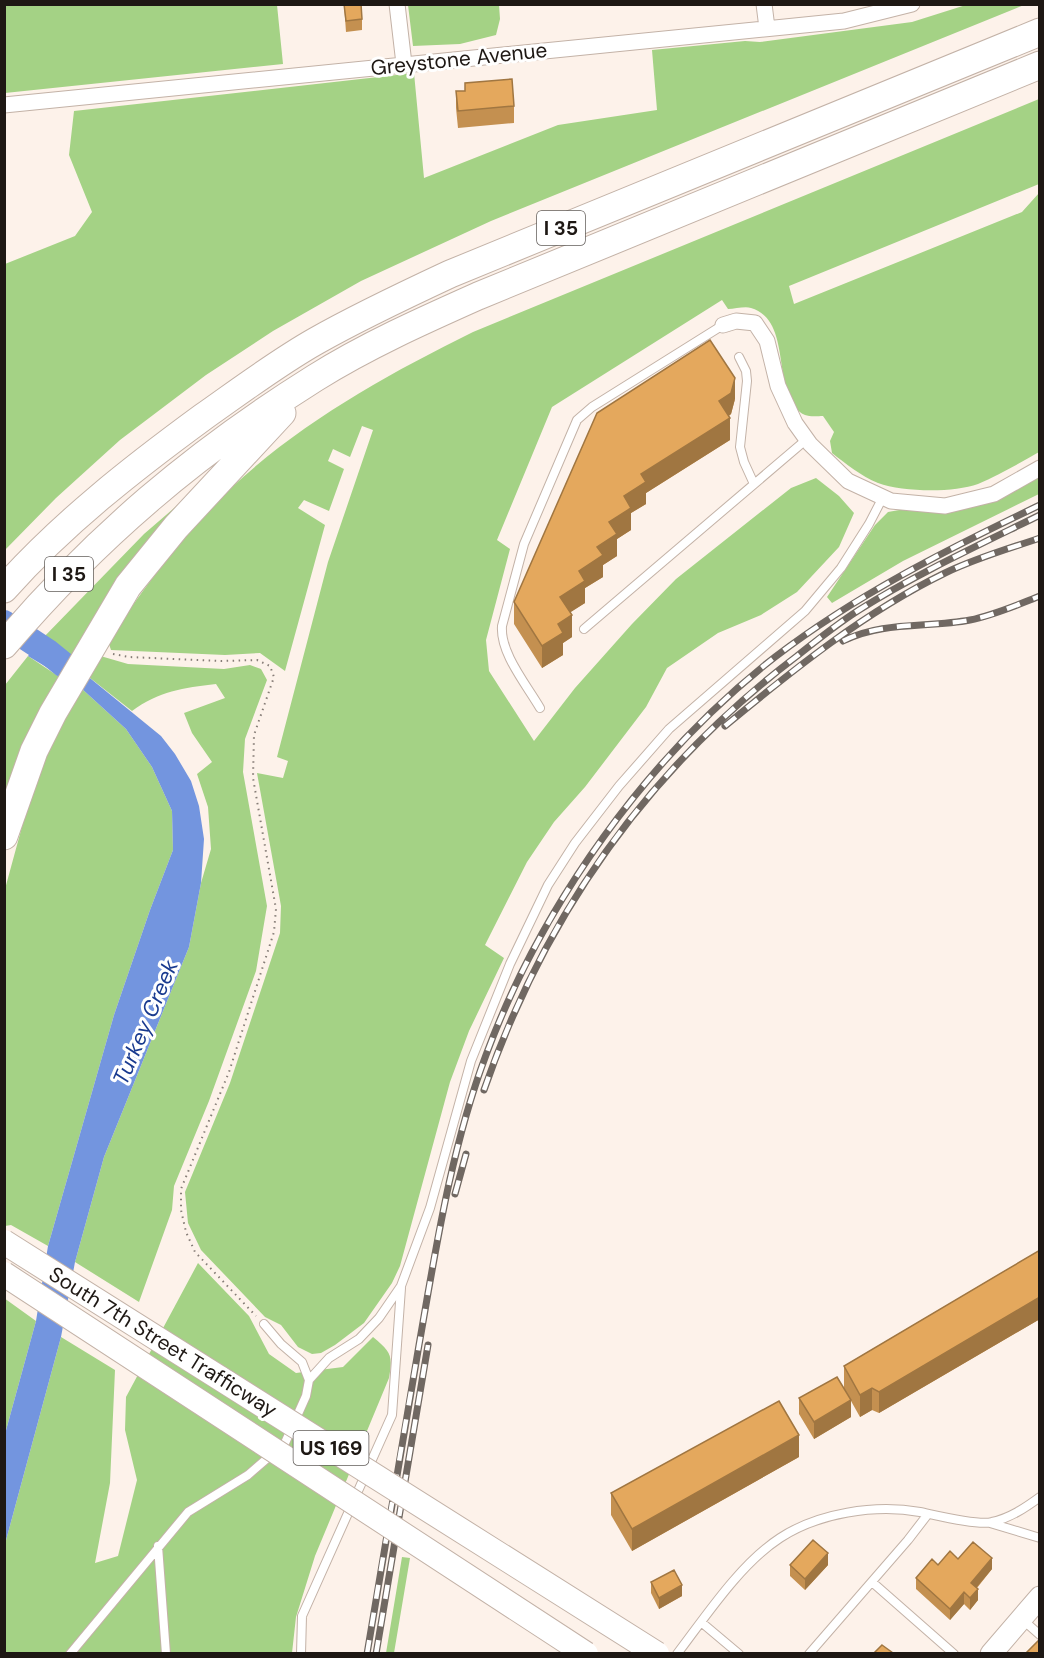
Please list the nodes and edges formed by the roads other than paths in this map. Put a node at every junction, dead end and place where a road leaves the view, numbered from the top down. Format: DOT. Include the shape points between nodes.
graph roads {
  1 [pos="398,4"];
  2 [pos="764,4"];
  3 [pos="912,4"];
  4 [pos="767,28"];
  5 [pos="1040,32"];
  6 [pos="404,64"];
  7 [pos="1040,65"];
  8 [pos="4,105"];
  9 [pos="723,325"];
  10 [pos="740,357"];
  11 [pos="316,377"];
  12 [pos="807,439"];
  13 [pos="1040,468"];
  14 [pos="754,484"];
  15 [pos="883,497"];
  16 [pos="4,589"];
  17 [pos="584,628"];
  18 [pos="4,645"];
  19 [pos="540,708"];
  20 [pos="4,836"];
  21 [pos="4,1242"];
  22 [pos="4,1274"];
  23 [pos="401,1286"];
  24 [pos="264,1324"];
  25 [pos="309,1380"];
  26 [pos="1040,1497"];
  27 [pos="928,1514"];
  28 [pos="990,1523"];
  29 [pos="1040,1538"];
  30 [pos="159,1545"];
  31 [pos="872,1582"];
  32 [pos="1039,1598"];
  33 [pos="1021,1618"];
  34 [pos="701,1622"];
  35 [pos="1040,1635"];
  36 [pos="70,1653"];
  37 [pos="166,1653"];
  38 [pos="301,1653"];
  39 [pos="586,1653"];
  40 [pos="657,1653"];
  41 [pos="677,1653"];
  42 [pos="739,1653"];
  43 [pos="809,1653"];
  44 [pos="954,1653"];
  45 [pos="992,1653"];
  1 -- 6 [label="street"];
  2 -- 4 [label="street"];
  3 -- 4 [label="street, Greystone Avenue" via="844,21"];
  4 -- 6 [label="street, Greystone Avenue"];
  5 -- 16 [label="highway, I 35" via="376,308 314,342 161,448 62,530"];
  6 -- 8 [label="street, Greystone Avenue"];
  7 -- 11 [label="highway, I 35" via="478,296 402,330"];
  9 -- 12 [label="street" via="736,321 755,323 767,341 778,386"];
  9 -- 19 [label="lane" via="577,420 524,544 502,626 506,651"];
  10 -- 14 [label="lane" via="747,381 740,447"];
  11 -- 18 [label="highway, I 35" via="232,434 138,507 77,565"];
  11 -- 20 [label="highway" via="183,519 128,586 52,713"];
  12 -- 14 [label="lane"];
  12 -- 15 [label="street" via="848,481"];
  13 -- 15 [label="street" via="994,494 945,506"];
  14 -- 17 [label="lane"];
  15 -- 23 [label="lane" via="841,568 805,611 669,729 619,786 548,885 471,1060 430,1208"];
  21 -- 40 [label="main road, South 7th Street Trafficway / US 169, bridge"];
  22 -- 39 [label="main road, South 7th Street Trafficway / US 169, bridge"];
  23 -- 25 [label="lane" via="379,1318 358,1339 329,1358"];
  23 -- 38 [label="lane" via="392,1415 302,1616"];
  24 -- 25 [label="lane" via="302,1362"];
  25 -- 30 [label="lane" via="285,1443 248,1475 188,1512"];
  26 -- 28 [label="lane" via="1014,1514"];
  27 -- 28 [label="lane"];
  27 -- 31 [label="lane"];
  27 -- 34 [label="lane" via="870,1509 814,1522 759,1554"];
  28 -- 29 [label="lane"];
  30 -- 36 [label="lane"];
  30 -- 37 [label="lane"];
  31 -- 43 [label="lane"];
  31 -- 44 [label="lane"];
  32 -- 33 [label="main road"];
  33 -- 35 [label="lane"];
  33 -- 45 [label="main road"];
  34 -- 41 [label="lane"];
  34 -- 42 [label="lane"];
}
